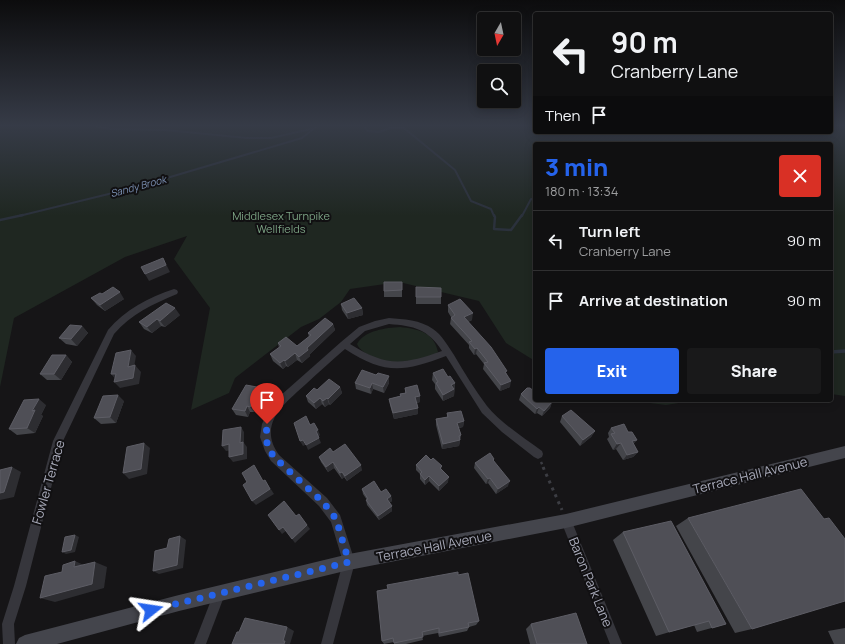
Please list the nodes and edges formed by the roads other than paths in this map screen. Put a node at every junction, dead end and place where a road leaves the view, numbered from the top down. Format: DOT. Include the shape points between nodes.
graph roads {
  1 [pos="174,292"];
  2 [pos="344,344"];
  3 [pos="448,352"];
  4 [pos="845,452"];
  5 [pos="538,454"];
  6 [pos="566,521"];
  7 [pos="349,562"];
  8 [pos="220,594"];
  9 [pos="9,644"];
  10 [pos="25,644"];
  11 [pos="200,644"];
  12 [pos="328,644"];
  13 [pos="616,644"];
  1 -- 9 [label="street, Fowler Terrace" via="128,314 111,332 58,441 8,624"];
  2 -- 3 [label="street" via="371,361 398,366 417,364"];
  2 -- 3 [label="street" via="362,329 390,321 404,322 430,331"];
  2 -- 7 [label="street" via="273,410 267,424 266,437 268,448 275,458 323,502 336,519"];
  3 -- 5 [label="street" via="485,410"];
  4 -- 6 [label="main road, Terrace Hall Avenue"];
  6 -- 7 [label="main road, Terrace Hall Avenue"];
  6 -- 13 [label="street, Baron Park Lane"];
  7 -- 8 [label="main road, Terrace Hall Avenue"];
  7 -- 12 [label="street"];
  8 -- 10 [label="main road, Terrace Hall Avenue"];
  8 -- 11 [label="street"];
}
